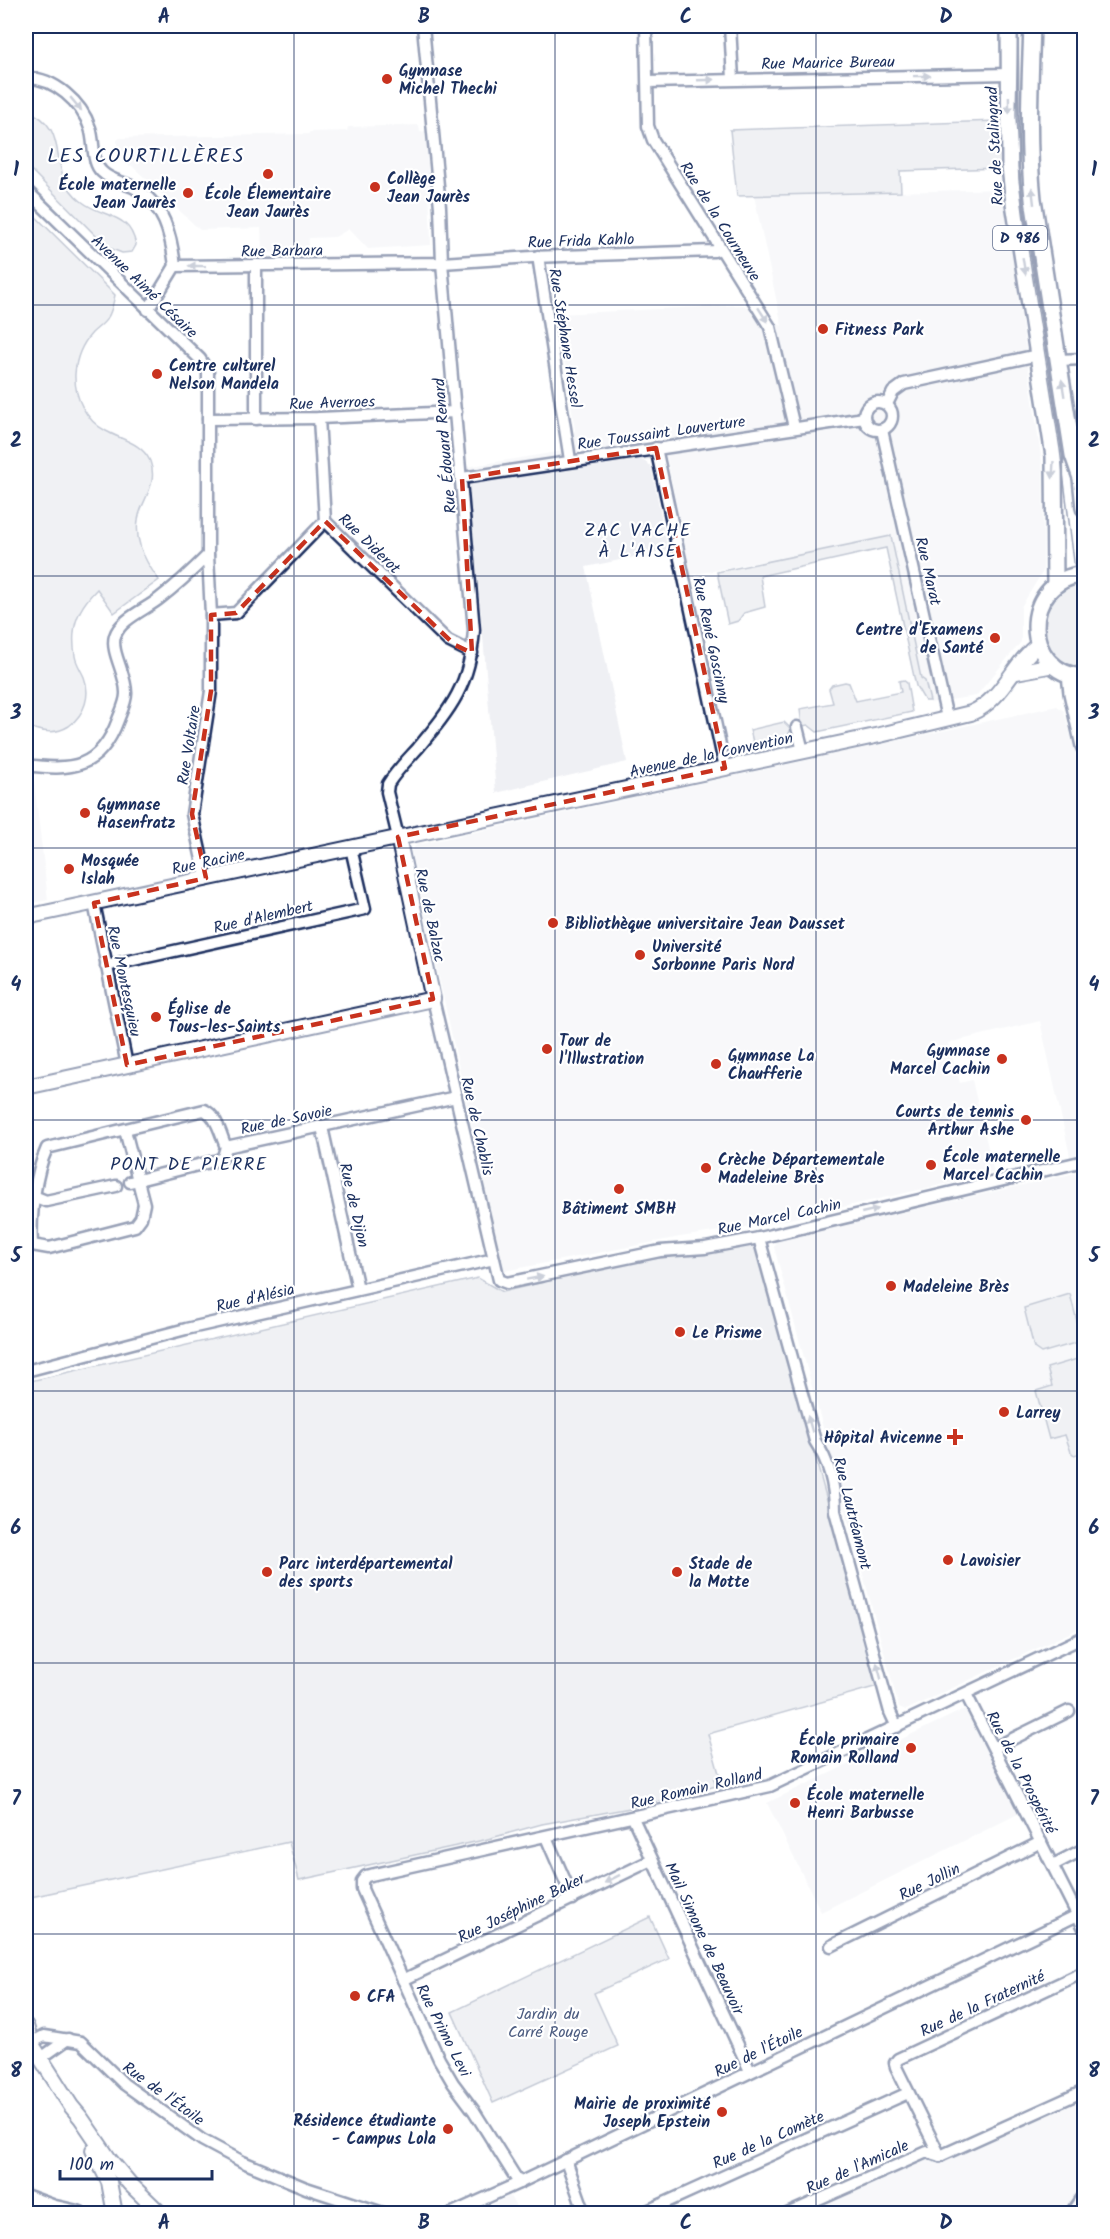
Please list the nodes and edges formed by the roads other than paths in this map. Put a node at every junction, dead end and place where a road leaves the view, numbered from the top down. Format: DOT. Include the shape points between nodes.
graph roads {
  1 [pos="423,26"];
  2 [pos="646,26"];
  3 [pos="730,26"];
  4 [pos="1009,26"];
  5 [pos="1032,26"];
  6 [pos="1008,74"];
  7 [pos="26,78"];
  8 [pos="733,79"];
  9 [pos="648,82"];
  10 [pos="26,190"];
  11 [pos="720,249"];
  12 [pos="538,256"];
  13 [pos="442,263"];
  14 [pos="176,266"];
  15 [pos="256,266"];
  16 [pos="148,310"];
  17 [pos="1038,355"];
  18 [pos="1084,358"];
  19 [pos="1058,360"];
  20 [pos="887,404"];
  21 [pos="456,412"];
  22 [pos="319,418"];
  23 [pos="864,418"];
  24 [pos="208,419"];
  25 [pos="256,419"];
  26 [pos="794,427"];
  27 [pos="882,430"];
  28 [pos="656,448"];
  29 [pos="570,460"];
  30 [pos="462,478"];
  31 [pos="1084,508"];
  32 [pos="326,521"];
  33 [pos="208,555"];
  34 [pos="1084,574"];
  35 [pos="1055,585"];
  36 [pos="211,615"];
  37 [pos="1039,644"];
  38 [pos="472,653"];
  39 [pos="1054,665"];
  40 [pos="1016,672"];
  41 [pos="1077,676"];
  42 [pos="946,718"];
  43 [pos="797,727"];
  44 [pos="1084,746"];
  45 [pos="803,751"];
  46 [pos="26,765"];
  47 [pos="724,768"];
  48 [pos="398,837"];
  49 [pos="351,848"];
  50 [pos="206,878"];
  51 [pos="94,903"];
  52 [pos="26,917"];
  53 [pos="106,966"];
  54 [pos="433,999"];
  55 [pos="127,1065"];
  56 [pos="26,1088"];
  57 [pos="456,1097"];
  58 [pos="322,1127"];
  59 [pos="125,1130"];
  60 [pos="226,1147"];
  61 [pos="1084,1161"];
  62 [pos="134,1181"];
  63 [pos="116,1186"];
  64 [pos="30,1195"];
  65 [pos="759,1238"];
  66 [pos="494,1259"];
  67 [pos="358,1289"];
  68 [pos="26,1371"];
  69 [pos="1084,1637"];
  70 [pos="966,1694"];
  71 [pos="1069,1711"];
  72 [pos="897,1727"];
  73 [pos="994,1748"];
  74 [pos="633,1818"];
  75 [pos="546,1837"];
  76 [pos="1041,1842"];
  77 [pos="1084,1850"];
  78 [pos="652,1860"];
  79 [pos="1053,1865"];
  80 [pos="362,1881"];
  81 [pos="573,1899"];
  82 [pos="1081,1914"];
  83 [pos="1084,1928"];
  84 [pos="831,1946"];
  85 [pos="1084,1972"];
  86 [pos="403,1980"];
  87 [pos="26,2026"];
  88 [pos="68,2039"];
  89 [pos="28,2042"];
  90 [pos="40,2058"];
  91 [pos="750,2071"];
  92 [pos="1084,2091"];
  93 [pos="908,2093"];
  94 [pos="70,2106"];
  95 [pos="940,2156"];
  96 [pos="566,2160"];
  97 [pos="519,2183"];
  98 [pos="26,2198"];
  99 [pos="57,2211"];
  100 [pos="79,2214"];
  101 [pos="115,2214"];
  102 [pos="161,2214"];
  103 [pos="386,2214"];
  104 [pos="450,2214"];
  105 [pos="585,2214"];
  106 [pos="640,2214"];
  107 [pos="787,2214"];
  1 -- 13 [label="street, Rue Édouard Renard"];
  2 -- 9 [label="street, Rue de la Courneuve"];
  3 -- 8 [label="street"];
  4 -- 6 [label="main road, Rue de Stalingrad / D 986"];
  19 -- 5 [label="main road, Rue de Stalingrad / D 986, one-way" via="1029,159"];
  8 -- 6 [label="street, Rue Maurice Bureau, one-way"];
  6 -- 17 [label="main road, Rue de Stalingrad / D 986, one-way" via="1010,167"];
  7 -- 14 [label="street, one-way" via="47,82 73,99 90,128 96,164 102,172 133,187 159,209 168,226"];
  9 -- 8 [label="street, Rue Maurice Bureau, one-way"];
  9 -- 11 [label="street, Rue de la Courneuve" via="648,126 653,140"];
  10 -- 16 [label="street, Avenue Aimé Césaire"];
  11 -- 12 [label="street, Rue Frida Kahlo"];
  11 -- 26 [label="street, Rue de la Courneuve, one-way" via="771,327"];
  12 -- 13 [label="street, Rue Frida Kahlo"];
  12 -- 29 [label="street, Rue Stéphane Hessel"];
  13 -- 15 [label="street, Rue Barbara"];
  13 -- 21 [label="street, Rue Édouard Renard"];
  15 -- 14 [label="street, Rue Barbara, one-way"];
  14 -- 16 [label="street"];
  15 -- 25 [label="street"];
  16 -- 24 [label="street, Avenue Aimé Césaire" via="200,359 208,372"];
  17 -- 20 [label="street" via="904,384 892,392"];
  17 -- 35 [label="main road, Rue de Stalingrad / D 986, one-way" via="1054,456"];
  18 -- 19 [label="street"];
  31 -- 19 [label="main road, Rue de Stalingrad / D 986, one-way"];
  20 -- 23 [label="street" via="873,403"];
  20 -- 27 [label="street" via="893,417"];
  21 -- 22 [label="street, Rue Averroes"];
  21 -- 30 [label="street, Rue Édouard Renard"];
  22 -- 25 [label="street, Rue Averroes"];
  22 -- 32 [label="street, Rue Diderot"];
  23 -- 26 [label="street, Rue Toussaint Louverture"];
  23 -- 27 [label="street" via="872,429"];
  24 -- 25 [label="street, Rue Averroes"];
  24 -- 33 [label="street, Rue Voltaire"];
  26 -- 28 [label="street, Rue Toussaint Louverture"];
  27 -- 42 [label="street, Rue Marat"];
  28 -- 29 [label="street, Rue Toussaint Louverture"];
  28 -- 47 [label="street, Rue René Goscinny"];
  29 -- 30 [label="street, Rue Toussaint Louverture"];
  30 -- 38 [label="street, Rue Édouard Renard" via="474,630"];
  32 -- 36 [label="street" via="236,613"];
  32 -- 38 [label="street, Rue Diderot" via="448,640"];
  33 -- 36 [label="street, Rue Voltaire"];
  33 -- 46 [label="street" via="158,600 121,626 114,637 114,652 127,696 115,727 100,750 82,764 56,769"];
  34 -- 35 [label="main road"];
  35 -- 37 [label="main road" via="1039,606"];
  36 -- 50 [label="street, Rue Voltaire" via="211,691 192,814"];
  37 -- 39 [label="main road"];
  37 -- 40 [label="street, Avenue de la Convention" via="1027,653"];
  38 -- 48 [label="street, Rue Édouard Renard" via="464,683 454,701 388,784"];
  39 -- 40 [label="street"];
  39 -- 41 [label="main road"];
  40 -- 42 [label="street, Avenue de la Convention" via="981,708"];
  41 -- 44 [label="main road" via="1072,693"];
  42 -- 45 [label="street, Avenue de la Convention"];
  43 -- 45 [label="street"];
  45 -- 47 [label="street, Avenue de la Convention"];
  47 -- 48 [label="street, Avenue de la Convention"];
  48 -- 49 [label="street, Rue Racine"];
  48 -- 54 [label="street, Rue de Balzac"];
  49 -- 50 [label="street, Rue Racine"];
  49 -- 53 [label="street, Rue d'Alembert" via="365,909"];
  50 -- 51 [label="street, Rue Racine"];
  51 -- 52 [label="street, Rue Racine"];
  51 -- 53 [label="street, Rue Montesquieu"];
  53 -- 55 [label="street, Rue Montesquieu"];
  54 -- 55 [label="street"];
  54 -- 57 [label="street, Rue de Chablis"];
  55 -- 56 [label="street"];
  57 -- 58 [label="street, Rue de Savoie"];
  57 -- 66 [label="street, Rue de Chablis"];
  58 -- 60 [label="street, Rue de Savoie"];
  58 -- 67 [label="street, Rue de Dijon"];
  59 -- 60 [label="street" via="204,1110 213,1117"];
  59 -- 62 [label="street"];
  59 -- 64 [label="street" via="47,1148"];
  60 -- 62 [label="street, Rue de Savoie" via="218,1160"];
  65 -- 61 [label="street, Rue Marcel Cachin, one-way"];
  62 -- 64 [label="street" via="144,1204 135,1226 49,1248 32,1245"];
  63 -- 64 [label="street" via="46,1201"];
  66 -- 65 [label="street, Rue Marcel Cachin, one-way" via="499,1280 507,1283 660,1251"];
  72 -- 65 [label="street, Rue Lautréamont, one-way" via="835,1511 835,1494 824,1455 815,1441"];
  66 -- 67 [label="street, Rue d'Alésia"];
  67 -- 68 [label="street, Rue d'Alésia"];
  69 -- 70 [label="street, Rue Romain Rolland"];
  70 -- 72 [label="street, Rue Romain Rolland"];
  70 -- 73 [label="street, Rue de la Prospérité"];
  71 -- 73 [label="street"];
  72 -- 74 [label="street, Rue Romain Rolland" via="770,1786"];
  73 -- 76 [label="street, Rue de la Prospérité"];
  74 -- 75 [label="street, Rue Romain Rolland"];
  74 -- 78 [label="street, Mail Simone de Beauvoir"];
  75 -- 80 [label="street, Rue Romain Rolland" via="366,1876"];
  75 -- 81 [label="street"];
  76 -- 79 [label="street, Rue de la Prospérité"];
  76 -- 84 [label="street, Rue Jollin"];
  77 -- 79 [label="street"];
  78 -- 81 [label="street, Rue Joséphine Baker, one-way"];
  78 -- 91 [label="street, Mail Simone de Beauvoir"];
  79 -- 82 [label="street, Rue de la Prospérité"];
  80 -- 86 [label="street, Rue Primo Levi" via="362,1889"];
  81 -- 86 [label="street, Rue Joséphine Baker"];
  82 -- 83 [label="street, Rue de la Prospérité"];
  82 -- 91 [label="street, Rue de l'Étoile"];
  85 -- 93 [label="street, Rue de la Fraternité" via="898,2059 895,2063"];
  86 -- 97 [label="street, Rue Primo Levi" via="453,2083"];
  87 -- 89 [label="street"];
  88 -- 89 [label="street, Rue de l'Étoile" via="44,2036"];
  88 -- 90 [label="street"];
  88 -- 103 [label="street, Rue de l'Étoile" via="84,2043 109,2072 169,2118 243,2162"];
  89 -- 90 [label="street"];
  90 -- 94 [label="street"];
  91 -- 96 [label="street, Rue de l'Étoile"];
  92 -- 95 [label="street, Rue de l'Amicale"];
  93 -- 95 [label="street"];
  93 -- 106 [label="street, Rue de la Comète"];
  94 -- 101 [label="street" via="109,2182"];
  94 -- 102 [label="street" via="118,2171"];
  95 -- 107 [label="street, Rue de l'Amicale" via="927,2152"];
  96 -- 97 [label="street, Rue de l'Étoile"];
  96 -- 105 [label="street"];
  97 -- 104 [label="street, Rue de l'Étoile"];
  98 -- 99 [label="main road"];
  99 -- 100 [label="main road"];
}
